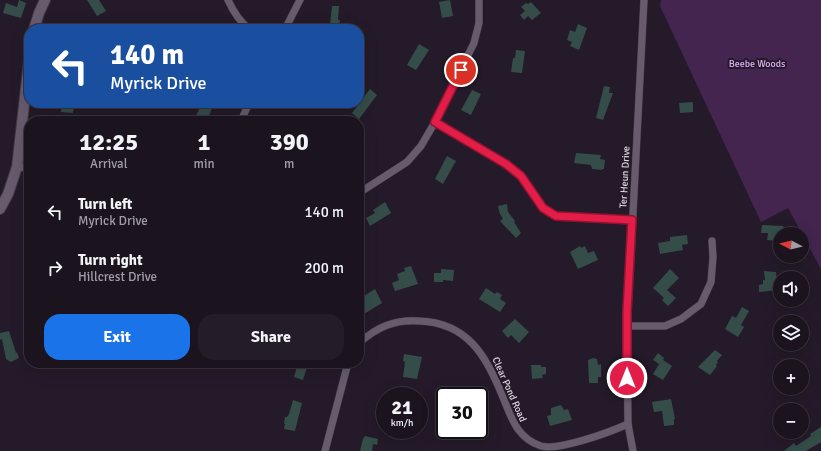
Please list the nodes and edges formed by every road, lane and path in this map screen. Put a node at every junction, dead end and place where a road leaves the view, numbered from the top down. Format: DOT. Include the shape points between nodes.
graph roads {
  1 [pos="45,0"];
  2 [pos="228,0"];
  3 [pos="300,0"];
  4 [pos="479,0"];
  5 [pos="644,0"];
  6 [pos="36,24"];
  7 [pos="243,24"];
  8 [pos="288,24"];
  9 [pos="24,105"];
  10 [pos="435,122"];
  11 [pos="17,166"];
  12 [pos="24,167"];
  13 [pos="364,190"];
  14 [pos="0,209"];
  15 [pos="632,220"];
  16 [pos="712,241"];
  17 [pos="627,326"];
  18 [pos="364,338"];
  19 [pos="347,368"];
  20 [pos="628,424"];
  21 [pos="325,451"];
  22 [pos="633,451"];
  1 -- 6 [label="main road"];
  2 -- 7 [label="street"];
  3 -- 8 [label="street"];
  4 -- 10 [label="street" via="479,23 474,43"];
  5 -- 15 [label="street, Ter Heun Drive"];
  9 -- 11 [label="main road"];
  10 -- 13 [label="street" via="421,146 407,162"];
  10 -- 15 [label="street" via="506,164 521,176 543,208 556,216"];
  11 -- 12 [label="street"];
  11 -- 14 [label="main road"];
  15 -- 17 [label="street, Ter Heun Drive"];
  16 -- 17 [label="street" via="711,282 701,304 681,319 665,326"];
  17 -- 20 [label="street, Ter Heun Drive"];
  18 -- 20 [label="street, Clear Pond Road" via="387,324 406,320 427,321 452,328 469,339 483,355 516,428 526,439 541,446 561,446"];
  19 -- 21 [label="street"];
  20 -- 22 [label="street, Ter Heun Drive"];
}
